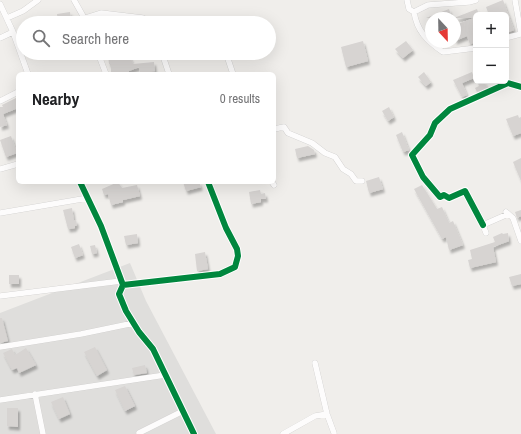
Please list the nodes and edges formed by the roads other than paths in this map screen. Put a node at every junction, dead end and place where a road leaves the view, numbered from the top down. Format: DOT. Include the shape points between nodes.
graph roads {
  1 [pos="38,0"];
  2 [pos="74,0"];
  3 [pos="407,0"];
  4 [pos="476,0"];
  5 [pos="515,0"];
  6 [pos="0,4"];
  7 [pos="414,12"];
  8 [pos="82,16"];
  9 [pos="95,16"];
  10 [pos="126,16"];
  11 [pos="7,18"];
  12 [pos="13,32"];
  13 [pos="521,34"];
  14 [pos="509,37"];
  15 [pos="0,38"];
  16 [pos="16,40"];
  17 [pos="473,48"];
  18 [pos="23,60"];
  19 [pos="101,60"];
  20 [pos="164,60"];
  21 [pos="228,60"];
  22 [pos="27,72"];
  23 [pos="105,72"];
  24 [pos="168,72"];
  25 [pos="232,72"];
  26 [pos="509,81"];
  27 [pos="513,85"];
  28 [pos="521,87"];
  29 [pos="16,93"];
  30 [pos="0,101"];
  31 [pos="276,129"];
  32 [pos="16,165"];
  33 [pos="0,169"];
  34 [pos="362,181"];
  35 [pos="81,184"];
  36 [pos="209,184"];
  37 [pos="88,198"];
  38 [pos="0,213"];
  39 [pos="483,225"];
  40 [pos="486,233"];
  41 [pos="521,241"];
  42 [pos="122,283"];
  43 [pos="0,296"];
  44 [pos="134,323"];
  45 [pos="0,347"];
  46 [pos="315,363"];
  47 [pos="165,375"];
  48 [pos="35,394"];
  49 [pos="0,400"];
  50 [pos="183,410"];
  51 [pos="327,414"];
  52 [pos="139,433"];
  53 [pos="334,433"];
  54 [pos="43,434"];
  55 [pos="194,434"];
  56 [pos="283,434"];
  1 -- 11 [label="street" via="23,12"];
  2 -- 8 [label="street"];
  3 -- 7 [label="street" via="409,9"];
  4 -- 7 [label="street" via="428,5"];
  5 -- 13 [label="street"];
  6 -- 11 [label="street"];
  7 -- 17 [label="street" via="416,23 427,41 443,52"];
  9 -- 10 [label="street" via="101,13"];
  11 -- 12 [label="street"];
  12 -- 15 [label="street"];
  12 -- 16 [label="street"];
  13 -- 14 [label="street"];
  18 -- 22 [label="street"];
  19 -- 23 [label="street"];
  20 -- 24 [label="street"];
  21 -- 25 [label="street"];
  26 -- 27 [label="street"];
  27 -- 28 [label="street"];
  27 -- 39 [label="street" via="508,83 450,109 435,123 430,135 412,155 423,177 440,197 444,195 449,198 465,191"];
  29 -- 30 [label="street"];
  31 -- 34 [label="street" via="284,127 288,133 335,156 342,169 351,174 356,181"];
  32 -- 33 [label="street"];
  35 -- 37 [label="street"];
  36 -- 42 [label="street" via="237,249 235,267 220,274"];
  37 -- 38 [label="street"];
  37 -- 42 [label="street"];
  39 -- 40 [label="street"];
  39 -- 41 [label="street" via="507,213 513,218"];
  42 -- 43 [label="street"];
  42 -- 44 [label="street" via="119,294"];
  44 -- 45 [label="street"];
  44 -- 47 [label="street" via="153,349"];
  46 -- 51 [label="street"];
  47 -- 48 [label="street"];
  47 -- 50 [label="street"];
  48 -- 49 [label="street"];
  48 -- 54 [label="street"];
  50 -- 52 [label="street"];
  50 -- 55 [label="street"];
  51 -- 53 [label="street"];
  51 -- 56 [label="street" via="316,416"];
}
